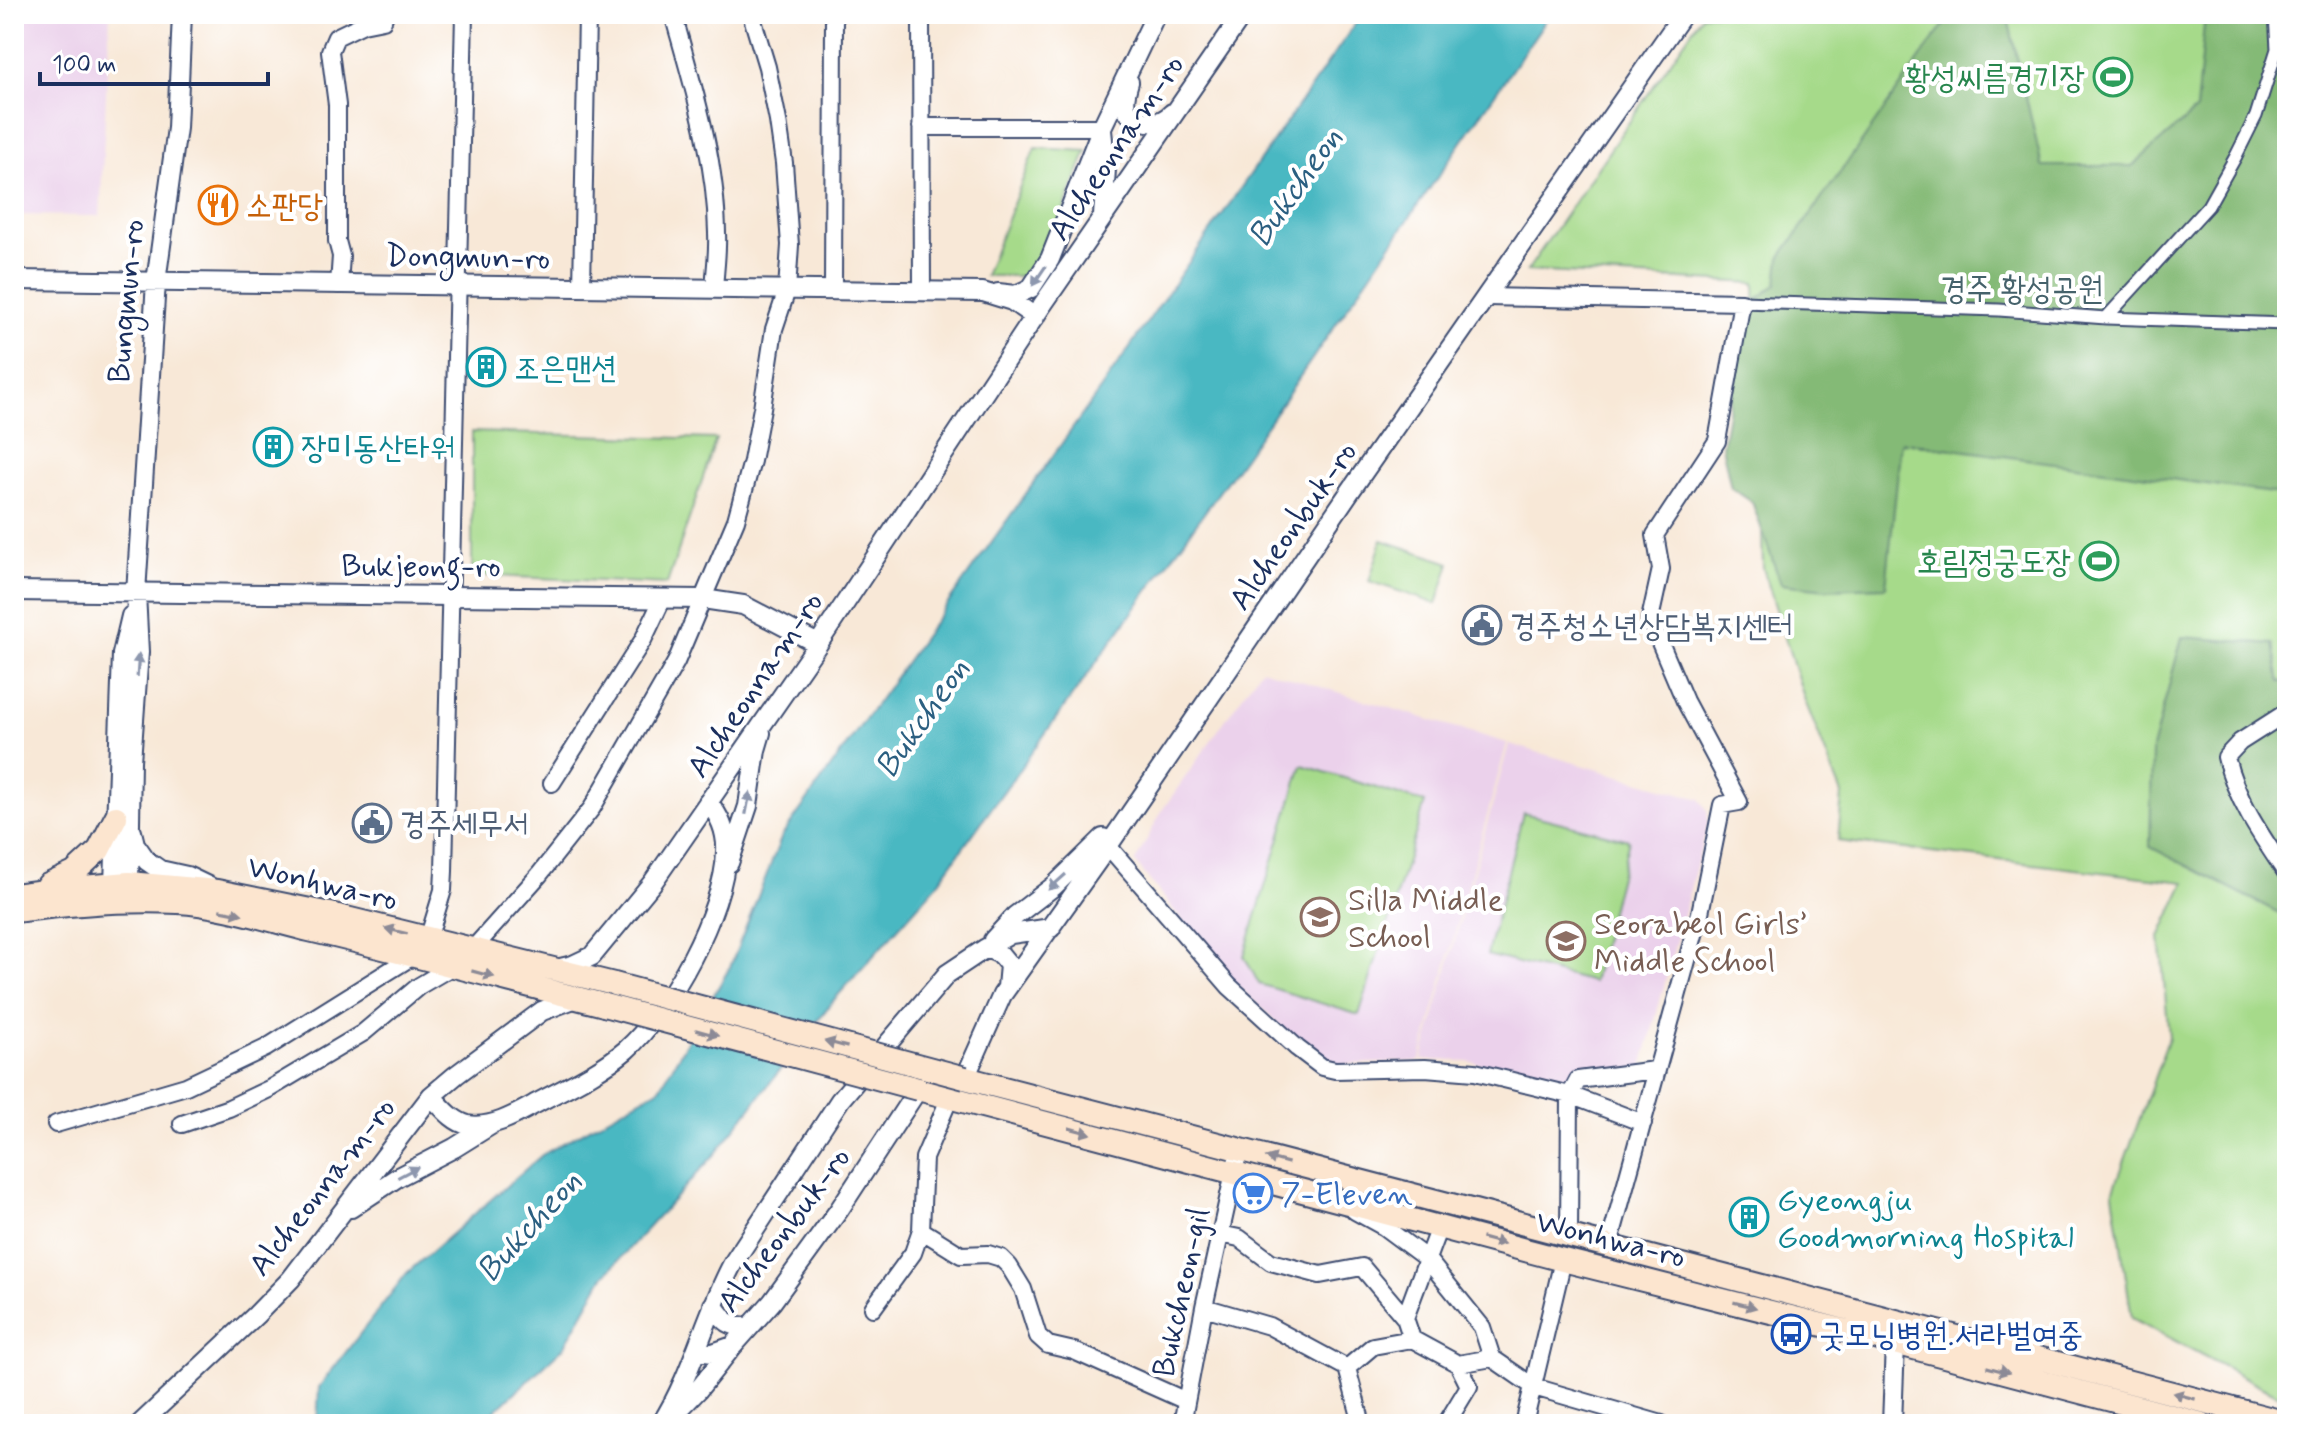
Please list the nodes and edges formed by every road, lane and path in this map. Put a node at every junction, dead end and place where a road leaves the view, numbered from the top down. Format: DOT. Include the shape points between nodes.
graph roads {
  1 [pos="182,14"];
  2 [pos="385,14"];
  3 [pos="464,14"];
  4 [pos="587,14"];
  5 [pos="673,14"];
  6 [pos="751,14"];
  7 [pos="834,14"];
  8 [pos="921,14"];
  9 [pos="1156,14"];
  10 [pos="1243,14"];
  11 [pos="1683,14"];
  12 [pos="2275,14"];
  13 [pos="1140,49"];
  14 [pos="1180,105"];
  15 [pos="921,127"];
  16 [pos="1102,127"];
  17 [pos="1103,218"];
  18 [pos="14,280"];
  19 [pos="156,282"];
  20 [pos="339,285"];
  21 [pos="456,286"];
  22 [pos="582,288"];
  23 [pos="714,289"];
  24 [pos="787,290"];
  25 [pos="833,291"];
  26 [pos="922,292"];
  27 [pos="983,292"];
  28 [pos="1486,297"];
  29 [pos="1742,302"];
  30 [pos="1035,317"];
  31 [pos="2106,318"];
  32 [pos="2287,324"];
  33 [pos="14,591"];
  34 [pos="136,593"];
  35 [pos="452,595"];
  36 [pos="663,598"];
  37 [pos="703,599"];
  38 [pos="818,644"];
  39 [pos="2287,712"];
  40 [pos="764,721"];
  41 [pos="552,783"];
  42 [pos="708,802"];
  43 [pos="1134,809"];
  44 [pos="123,819"];
  45 [pos="1108,846"];
  46 [pos="2287,874"];
  47 [pos="723,876"];
  48 [pos="41,891"];
  49 [pos="220,892"];
  50 [pos="121,893"];
  51 [pos="14,895"];
  52 [pos="14,911"];
  53 [pos="1051,928"];
  54 [pos="428,939"];
  55 [pos="986,948"];
  56 [pos="472,950"];
  57 [pos="413,956"];
  58 [pos="592,956"];
  59 [pos="453,966"];
  60 [pos="553,969"];
  61 [pos="603,981"];
  62 [pos="534,987"];
  63 [pos="1007,987"];
  64 [pos="576,998"];
  65 [pos="542,1011"];
  66 [pos="1655,1070"];
  67 [pos="965,1078"];
  68 [pos="918,1089"];
  69 [pos="1570,1095"];
  70 [pos="431,1096"];
  71 [pos="950,1097"];
  72 [pos="1008,1101"];
  73 [pos="1643,1123"];
  74 [pos="56,1124"];
  75 [pos="182,1124"];
  76 [pos="493,1124"];
  77 [pos="1236,1161"];
  78 [pos="1330,1197"];
  79 [pos="342,1214"];
  80 [pos="1439,1227"];
  81 [pos="921,1230"];
  82 [pos="1220,1234"];
  83 [pos="1569,1236"];
  84 [pos="1609,1245"];
  85 [pos="1427,1259"];
  86 [pos="1563,1260"];
  87 [pos="713,1305"];
  88 [pos="1204,1307"];
  89 [pos="873,1308"];
  90 [pos="1405,1318"];
  91 [pos="1896,1320"];
  92 [pos="748,1327"];
  93 [pos="1412,1339"];
  94 [pos="1895,1343"];
  95 [pos="733,1346"];
  96 [pos="697,1351"];
  97 [pos="1492,1358"];
  98 [pos="1458,1364"];
  99 [pos="1347,1368"];
  100 [pos="1534,1387"];
  101 [pos="1186,1401"];
  102 [pos="1607,1416"];
  103 [pos="2287,1423"];
  104 [pos="140,1424"];
  105 [pos="664,1424"];
  106 [pos="1182,1424"];
  107 [pos="1362,1424"];
  108 [pos="1446,1424"];
  109 [pos="1524,1424"];
  110 [pos="1662,1424"];
  111 [pos="1892,1424"];
  112 [pos="2202,1424"];
  1 -- 19 [label="street, Bungmun-ro" via="177,128"];
  2 -- 20 [label="street" via="383,20 336,37 330,51 337,105"];
  3 -- 21 [label="street"];
  4 -- 22 [label="street"];
  5 -- 23 [label="street" via="709,155 717,234"];
  6 -- 24 [label="street" via="782,149 790,245"];
  7 -- 25 [label="street"];
  8 -- 15 [label="street"];
  9 -- 13 [label="street"];
  10 -- 14 [label="street, Alcheonnam-ro"];
  11 -- 28 [label="street, Alcheonbuk-ro"];
  12 -- 31 [label="street" via="2277,49 2256,116 2236,156 2208,206"];
  13 -- 14 [label="street" via="1124,97 1127,111 1133,119 1153,123 1165,121"];
  13 -- 16 [label="street"];
  14 -- 17 [label="street, Alcheonnam-ro"];
  15 -- 16 [label="street"];
  15 -- 26 [label="street"];
  16 -- 17 [label="street"];
  16 -- 27 [label="street, Dongmun-ro, one-way" via="1050,259 1031,288 1016,295"];
  17 -- 30 [label="street, Alcheonnam-ro"];
  18 -- 19 [label="street, Dongmun-ro"];
  19 -- 20 [label="street, Dongmun-ro"];
  19 -- 34 [label="street, Bungmun-ro"];
  20 -- 21 [label="street, Dongmun-ro"];
  21 -- 22 [label="street, Dongmun-ro"];
  21 -- 35 [label="street"];
  22 -- 23 [label="street, Dongmun-ro"];
  23 -- 24 [label="street, Dongmun-ro"];
  24 -- 25 [label="street, Dongmun-ro"];
  24 -- 37 [label="street" via="774,329 736,520"];
  25 -- 26 [label="street, Dongmun-ro"];
  26 -- 27 [label="street, Dongmun-ro"];
  27 -- 30 [label="street" via="1012,301"];
  28 -- 29 [label="street"];
  28 -- 43 [label="street, Alcheonbuk-ro"];
  29 -- 31 [label="street"];
  29 -- 66 [label="street" via="1717,441 1655,535 1661,569 1650,619 1685,701 1739,802 1722,805 1700,913"];
  30 -- 38 [label="street, Alcheonnam-ro"];
  31 -- 32 [label="street"];
  33 -- 34 [label="street, Bukjeong-ro"];
  34 -- 35 [label="street, Bukjeong-ro"];
  34 -- 44 [label="street, Bungmun-ro" via="122,654"];
  35 -- 36 [label="street, Bukjeong-ro"];
  35 -- 54 [label="street" via="443,890"];
  36 -- 37 [label="street, Bukjeong-ro"];
  36 -- 41 [label="street" via="643,640"];
  37 -- 38 [label="street, Bukjeong-ro" via="743,605"];
  37 -- 56 [label="street" via="676,662 592,808"];
  38 -- 40 [label="street, Alcheonnam-ro"];
  39 -- 46 [label="street" via="2226,757 2231,780"];
  40 -- 42 [label="street, Alcheonnam-ro"];
  47 -- 40 [label="street, one-way" via="743,824"];
  42 -- 47 [label="street, Alcheonnam-ro" via="725,836"];
  42 -- 58 [label="street" via="653,882"];
  43 -- 45 [label="street, Alcheonbuk-ro"];
  43 -- 55 [label="street, one-way"];
  44 -- 48 [label="main road" via="74,873"];
  44 -- 49 [label="street" via="147,861"];
  44 -- 50 [label="street, Bungmun-ro"];
  45 -- 53 [label="street, Alcheonbuk-ro"];
  45 -- 69 [label="street" via="1229,986 1322,1067 1475,1072"];
  47 -- 76 [label="street, Alcheonnam-ro" via="694,955 650,1025 590,1075"];
  48 -- 50 [label="main road, Wonhwa-ro"];
  48 -- 51 [label="main road, Wonhwa-ro"];
  49 -- 50 [label="main road, Wonhwa-ro"];
  54 -- 49 [label="main road, Wonhwa-ro, one-way"];
  50 -- 52 [label="main road, Wonhwa-ro"];
  50 -- 57 [label="main road, Wonhwa-ro, one-way" via="237,913"];
  53 -- 55 [label="street" via="1011,934"];
  53 -- 63 [label="street, Alcheonbuk-ro"];
  54 -- 56 [label="main road, Wonhwa-ro"];
  55 -- 63 [label="street" via="1009,965"];
  55 -- 87 [label="street" via="947,974 840,1100 733,1263"];
  56 -- 60 [label="main road, Wonhwa-ro"];
  57 -- 59 [label="main road, Wonhwa-ro"];
  57 -- 74 [label="street" via="266,1048 199,1080"];
  58 -- 60 [label="street"];
  58 -- 61 [label="street"];
  59 -- 62 [label="main road, Wonhwa-ro, one-way"];
  59 -- 75 [label="street" via="419,986 363,1033 269,1089"];
  60 -- 61 [label="main road, Wonhwa-ro"];
  67 -- 61 [label="main road, Wonhwa-ro, one-way, bridge"];
  62 -- 64 [label="main road, Wonhwa-ro"];
  62 -- 65 [label="street"];
  63 -- 67 [label="street, Alcheonbuk-ro"];
  64 -- 65 [label="street"];
  64 -- 68 [label="main road, Wonhwa-ro, one-way, bridge"];
  65 -- 70 [label="street"];
  66 -- 69 [label="street" via="1578,1080"];
  66 -- 73 [label="street"];
  67 -- 72 [label="main road, Wonhwa-ro"];
  68 -- 71 [label="main road, Wonhwa-ro"];
  68 -- 92 [label="street, Alcheonbuk-ro" via="839,1210"];
  69 -- 73 [label="street"];
  69 -- 83 [label="street, Wonhwa-ro"];
  70 -- 76 [label="street, Alcheonnam-ro" via="458,1122"];
  70 -- 79 [label="street, Alcheonnam-ro"];
  71 -- 72 [label="main road, Wonhwa-ro"];
  71 -- 81 [label="street" via="924,1158"];
  72 -- 77 [label="main road, Wonhwa-ro"];
  73 -- 84 [label="street"];
  79 -- 76 [label="street, one-way"];
  77 -- 78 [label="main road, Wonhwa-ro"];
  77 -- 82 [label="street, Bukcheon-gil"];
  83 -- 77 [label="main road, Wonhwa-ro, one-way"];
  78 -- 80 [label="main road, Wonhwa-ro"];
  78 -- 85 [label="street"];
  79 -- 104 [label="street, Alcheonnam-ro" via="291,1279"];
  80 -- 85 [label="street"];
  80 -- 86 [label="main road, Wonhwa-ro, one-way"];
  81 -- 89 [label="street" via="913,1253"];
  81 -- 101 [label="street" via="961,1255 1001,1258 1023,1289 1038,1336 1048,1345 1074,1351"];
  82 -- 88 [label="street, Bukcheon-gil"];
  82 -- 90 [label="street" via="1239,1238 1271,1262 1320,1275 1362,1267"];
  83 -- 84 [label="main road, Wonhwa-ro"];
  83 -- 86 [label="main road"];
  84 -- 91 [label="main road, Wonhwa-ro"];
  85 -- 90 [label="street"];
  85 -- 97 [label="street" via="1482,1327"];
  86 -- 94 [label="main road, Wonhwa-ro, one-way"];
  86 -- 100 [label="street"];
  87 -- 92 [label="street" via="724,1320"];
  87 -- 96 [label="street"];
  88 -- 99 [label="street" via="1269,1326"];
  88 -- 101 [label="street, Bukcheon-gil"];
  90 -- 93 [label="street"];
  91 -- 94 [label="main road"];
  103 -- 91 [label="main road, Wonhwa-ro, one-way"];
  92 -- 95 [label="street, Alcheonbuk-ro"];
  93 -- 98 [label="street"];
  93 -- 99 [label="street" via="1373,1346"];
  94 -- 111 [label="street"];
  94 -- 112 [label="main road, Wonhwa-ro, one-way"];
  95 -- 96 [label="street, Alcheonbuk-ro" via="713,1353"];
  95 -- 105 [label="street"];
  96 -- 105 [label="street"];
  97 -- 98 [label="street"];
  97 -- 100 [label="street"];
  98 -- 108 [label="street" via="1469,1386"];
  99 -- 107 [label="street"];
  100 -- 102 [label="street"];
  100 -- 109 [label="street"];
  101 -- 106 [label="street, Bukcheon-gil"];
  102 -- 110 [label="street"];
}
